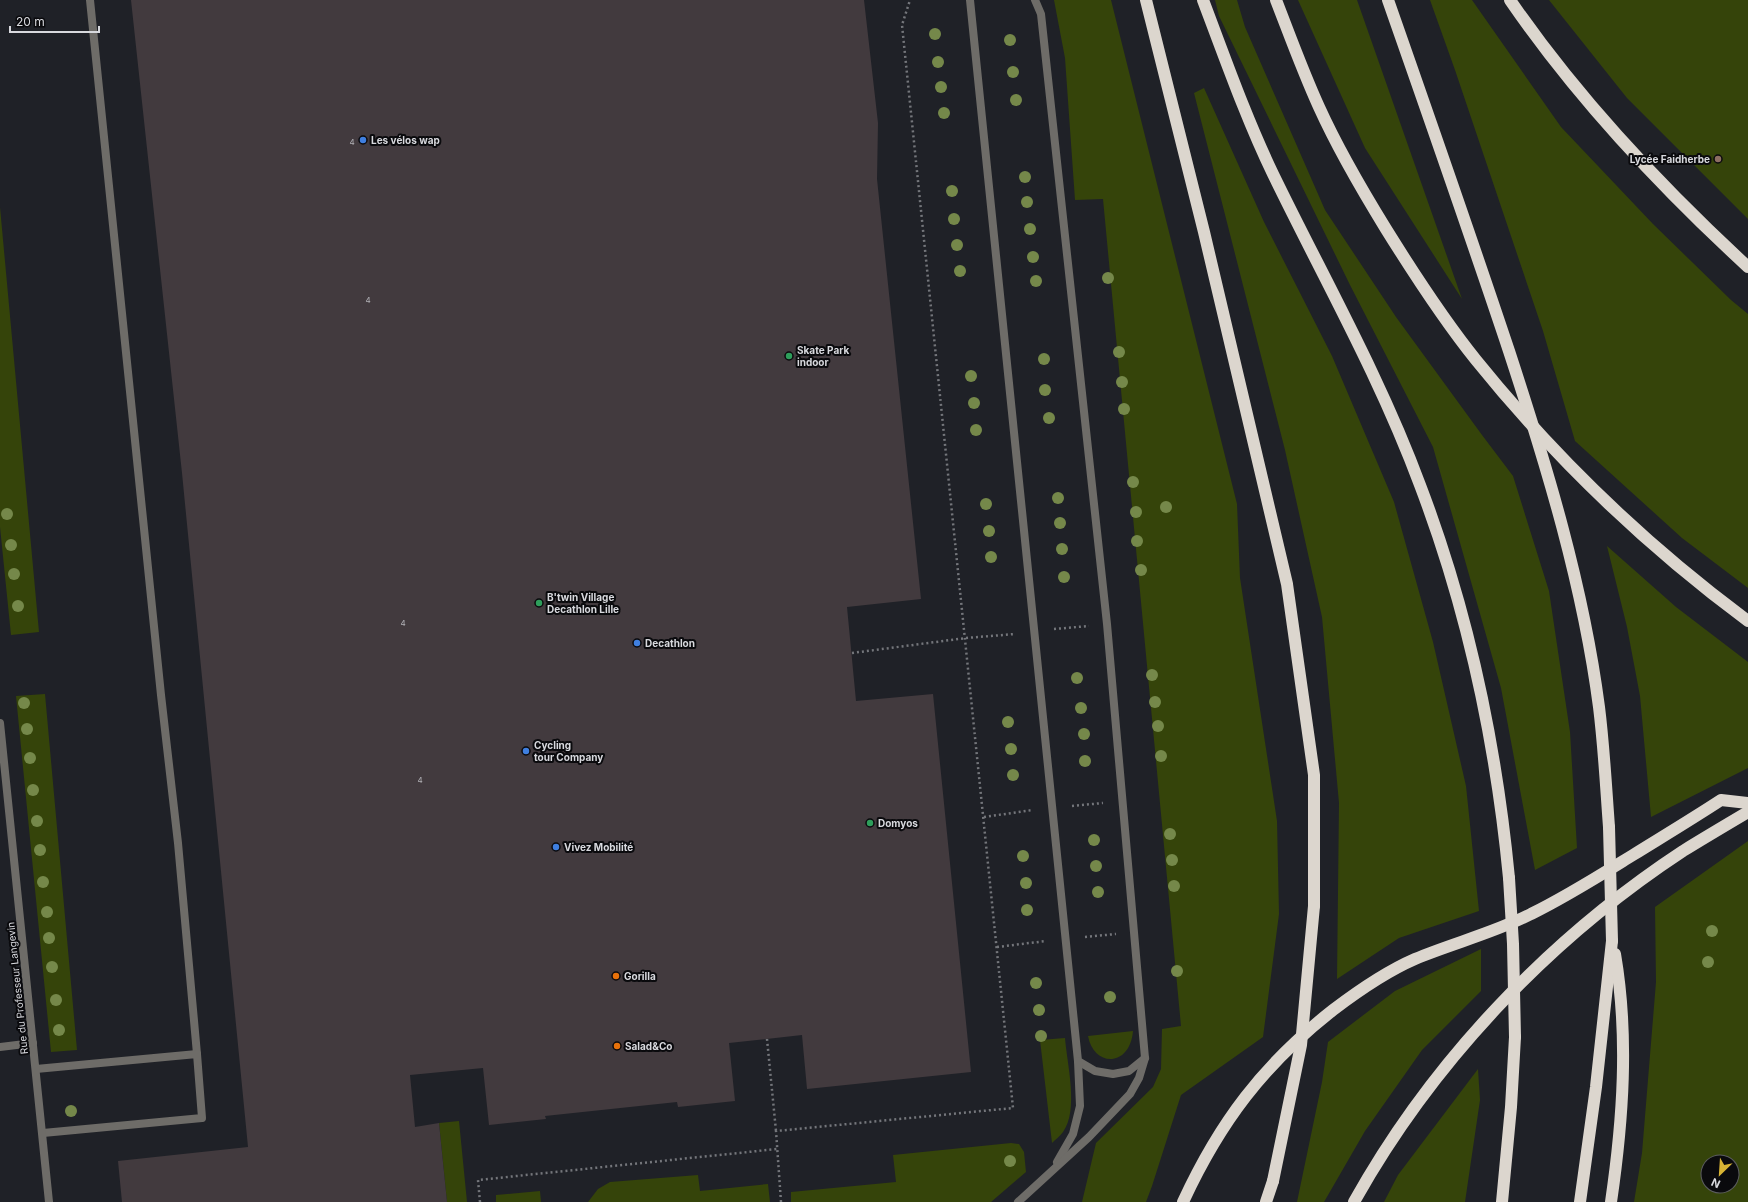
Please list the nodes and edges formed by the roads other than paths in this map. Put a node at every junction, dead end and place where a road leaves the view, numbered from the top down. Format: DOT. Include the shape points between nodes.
graph roads {
  1 [pos="90,0"];
  2 [pos="970,0"];
  3 [pos="1035,0"];
  4 [pos="1146,0"];
  5 [pos="1202,0"];
  6 [pos="1276,0"];
  7 [pos="1388,0"];
  8 [pos="1510,0"];
  9 [pos="1748,267"];
  10 [pos="1748,622"];
  11 [pos="0,723"];
  12 [pos="1748,803"];
  13 [pos="1748,812"];
  14 [pos="1612,941"];
  15 [pos="33,1043"];
  16 [pos="0,1047"];
  17 [pos="197,1054"];
  18 [pos="1145,1058"];
  19 [pos="1078,1061"];
  20 [pos="36,1069"];
  21 [pos="43,1133"];
  22 [pos="1054,1168"];
  23 [pos="49,1202"];
  24 [pos="1018,1202"];
  25 [pos="1183,1202"];
  26 [pos="1267,1202"];
  27 [pos="1354,1202"];
  28 [pos="1502,1202"];
  29 [pos="1580,1202"];
  30 [pos="1611,1202"];
  1 -- 17 [label="street" via="178,843"];
  2 -- 19 [label="street"];
  3 -- 18 [label="street" via="1041,14 1107,624"];
  4 -- 26 [label="highway, bridge" via="1287,584 1314,775 1314,906 1301,1046"];
  5 -- 28 [label="highway, bridge" via="1269,165 1376,382 1419,482 1436,528 1469,637 1498,783 1509,878 1513,944 1515,1037"];
  6 -- 10 [label="highway, bridge" via="1319,108 1366,195 1403,256 1475,359 1554,450 1598,494 1677,566"];
  7 -- 14 [label="highway, bridge" via="1480,263 1546,466 1570,557 1599,706 1609,827"];
  8 -- 9 [label="highway" via="1603,120 1700,222"];
  11 -- 15 [label="street, Rue du Professeur Langevin"];
  12 -- 25 [label="highway" via="1721,800 1556,902 1511,924 1414,960 1353,995 1287,1049 1254,1085 1218,1136"];
  13 -- 27 [label="highway" via="1683,851 1638,883 1593,918 1506,998 1436,1077"];
  14 -- 29 [label="highway" via="1596,1088"];
  14 -- 30 [label="highway" via="1620,983 1624,1072"];
  15 -- 16 [label="street"];
  15 -- 20 [label="street, Rue du Professeur Langevin"];
  17 -- 20 [label="street"];
  17 -- 21 [label="street" via="202,1118"];
  18 -- 19 [label="street" via="1129,1071 1113,1074 1095,1071"];
  18 -- 22 [label="street" via="1139,1078 1130,1094 1089,1137"];
  19 -- 22 [label="street" via="1080,1106 1073,1134"];
  20 -- 21 [label="street, Rue du Professeur Langevin"];
  21 -- 23 [label="street, Rue du Professeur Langevin"];
  22 -- 24 [label="street"];
}
